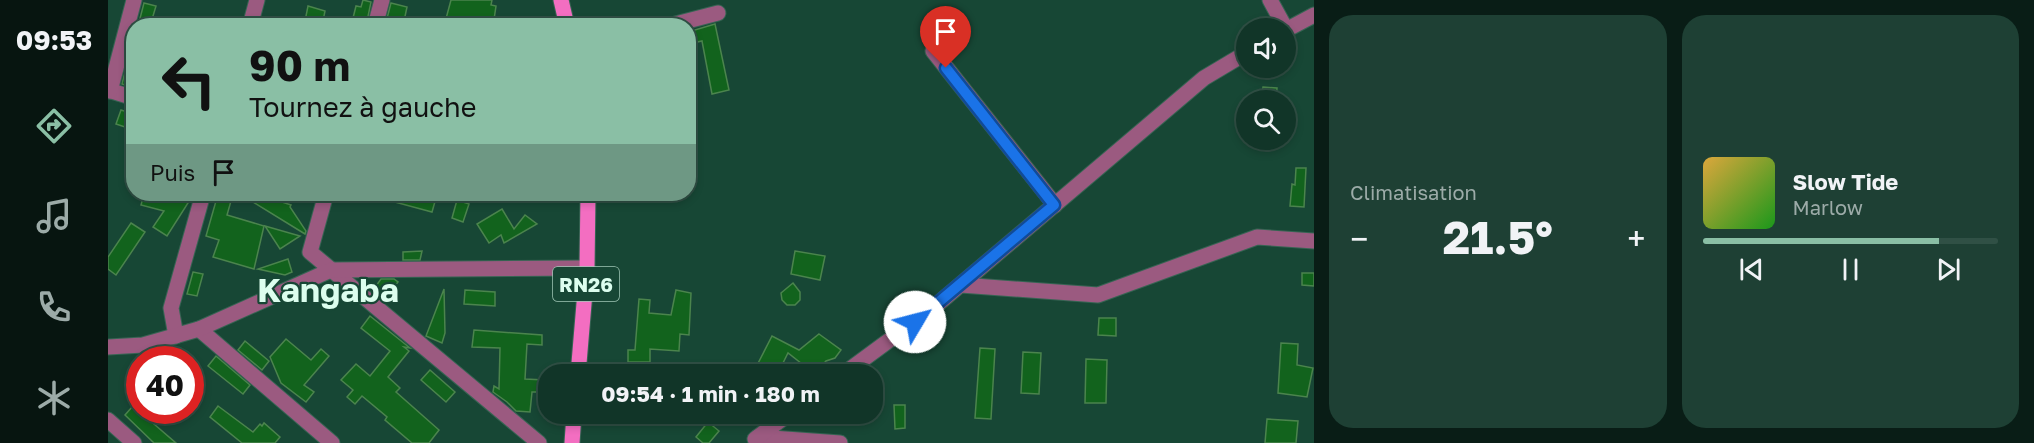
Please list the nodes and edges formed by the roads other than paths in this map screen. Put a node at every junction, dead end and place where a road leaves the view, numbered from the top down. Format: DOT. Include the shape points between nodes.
graph roads {
  1 [pos="134,0"];
  2 [pos="257,0"];
  3 [pos="382,0"];
  4 [pos="561,0"];
  5 [pos="1270,0"];
  6 [pos="718,13"];
  7 [pos="1314,15"];
  8 [pos="129,18"];
  9 [pos="252,18"];
  10 [pos="377,18"];
  11 [pos="565,18"];
  12 [pos="1280,18"];
  13 [pos="696,19"];
  14 [pos="1296,25"];
  15 [pos="126,29"];
  16 [pos="933,51"];
  17 [pos="1236,59"];
  18 [pos="109,90"];
  19 [pos="126,95"];
  20 [pos="201,201"];
  21 [pos="324,201"];
  22 [pos="588,201"];
  23 [pos="1054,205"];
  24 [pos="1314,242"];
  25 [pos="587,268"];
  26 [pos="331,270"];
  27 [pos="961,285"];
  28 [pos="199,329"];
  29 [pos="176,336"];
  30 [pos="108,347"];
  31 [pos="579,364"];
  32 [pos="857,364"];
  33 [pos="108,420"];
  34 [pos="573,424"];
  35 [pos="776,424"];
  36 [pos="754,440"];
  37 [pos="134,443"];
  38 [pos="332,443"];
  39 [pos="539,443"];
  40 [pos="572,443"];
  41 [pos="840,443"];
  1 -- 8 [label="street"];
  2 -- 9 [label="street"];
  3 -- 10 [label="street"];
  4 -- 11 [label="main road"];
  5 -- 12 [label="street"];
  6 -- 13 [label="street"];
  7 -- 14 [label="street"];
  15 -- 18 [label="street"];
  16 -- 23 [label="street"];
  17 -- 23 [label="street" via="1204,78"];
  18 -- 19 [label="street"];
  20 -- 29 [label="street" via="171,308"];
  21 -- 26 [label="street" via="310,252"];
  22 -- 25 [label="main road, RN26"];
  23 -- 27 [label="street"];
  24 -- 27 [label="street" via="1257,237 1098,295"];
  25 -- 26 [label="street"];
  25 -- 31 [label="main road, RN26"];
  26 -- 28 [label="street"];
  26 -- 39 [label="street"];
  27 -- 32 [label="street"];
  28 -- 29 [label="street"];
  28 -- 38 [label="street"];
  29 -- 30 [label="street" via="143,345"];
  33 -- 37 [label="street"];
  34 -- 40 [label="main road"];
  35 -- 36 [label="street"];
  36 -- 41 [label="street"];
}
